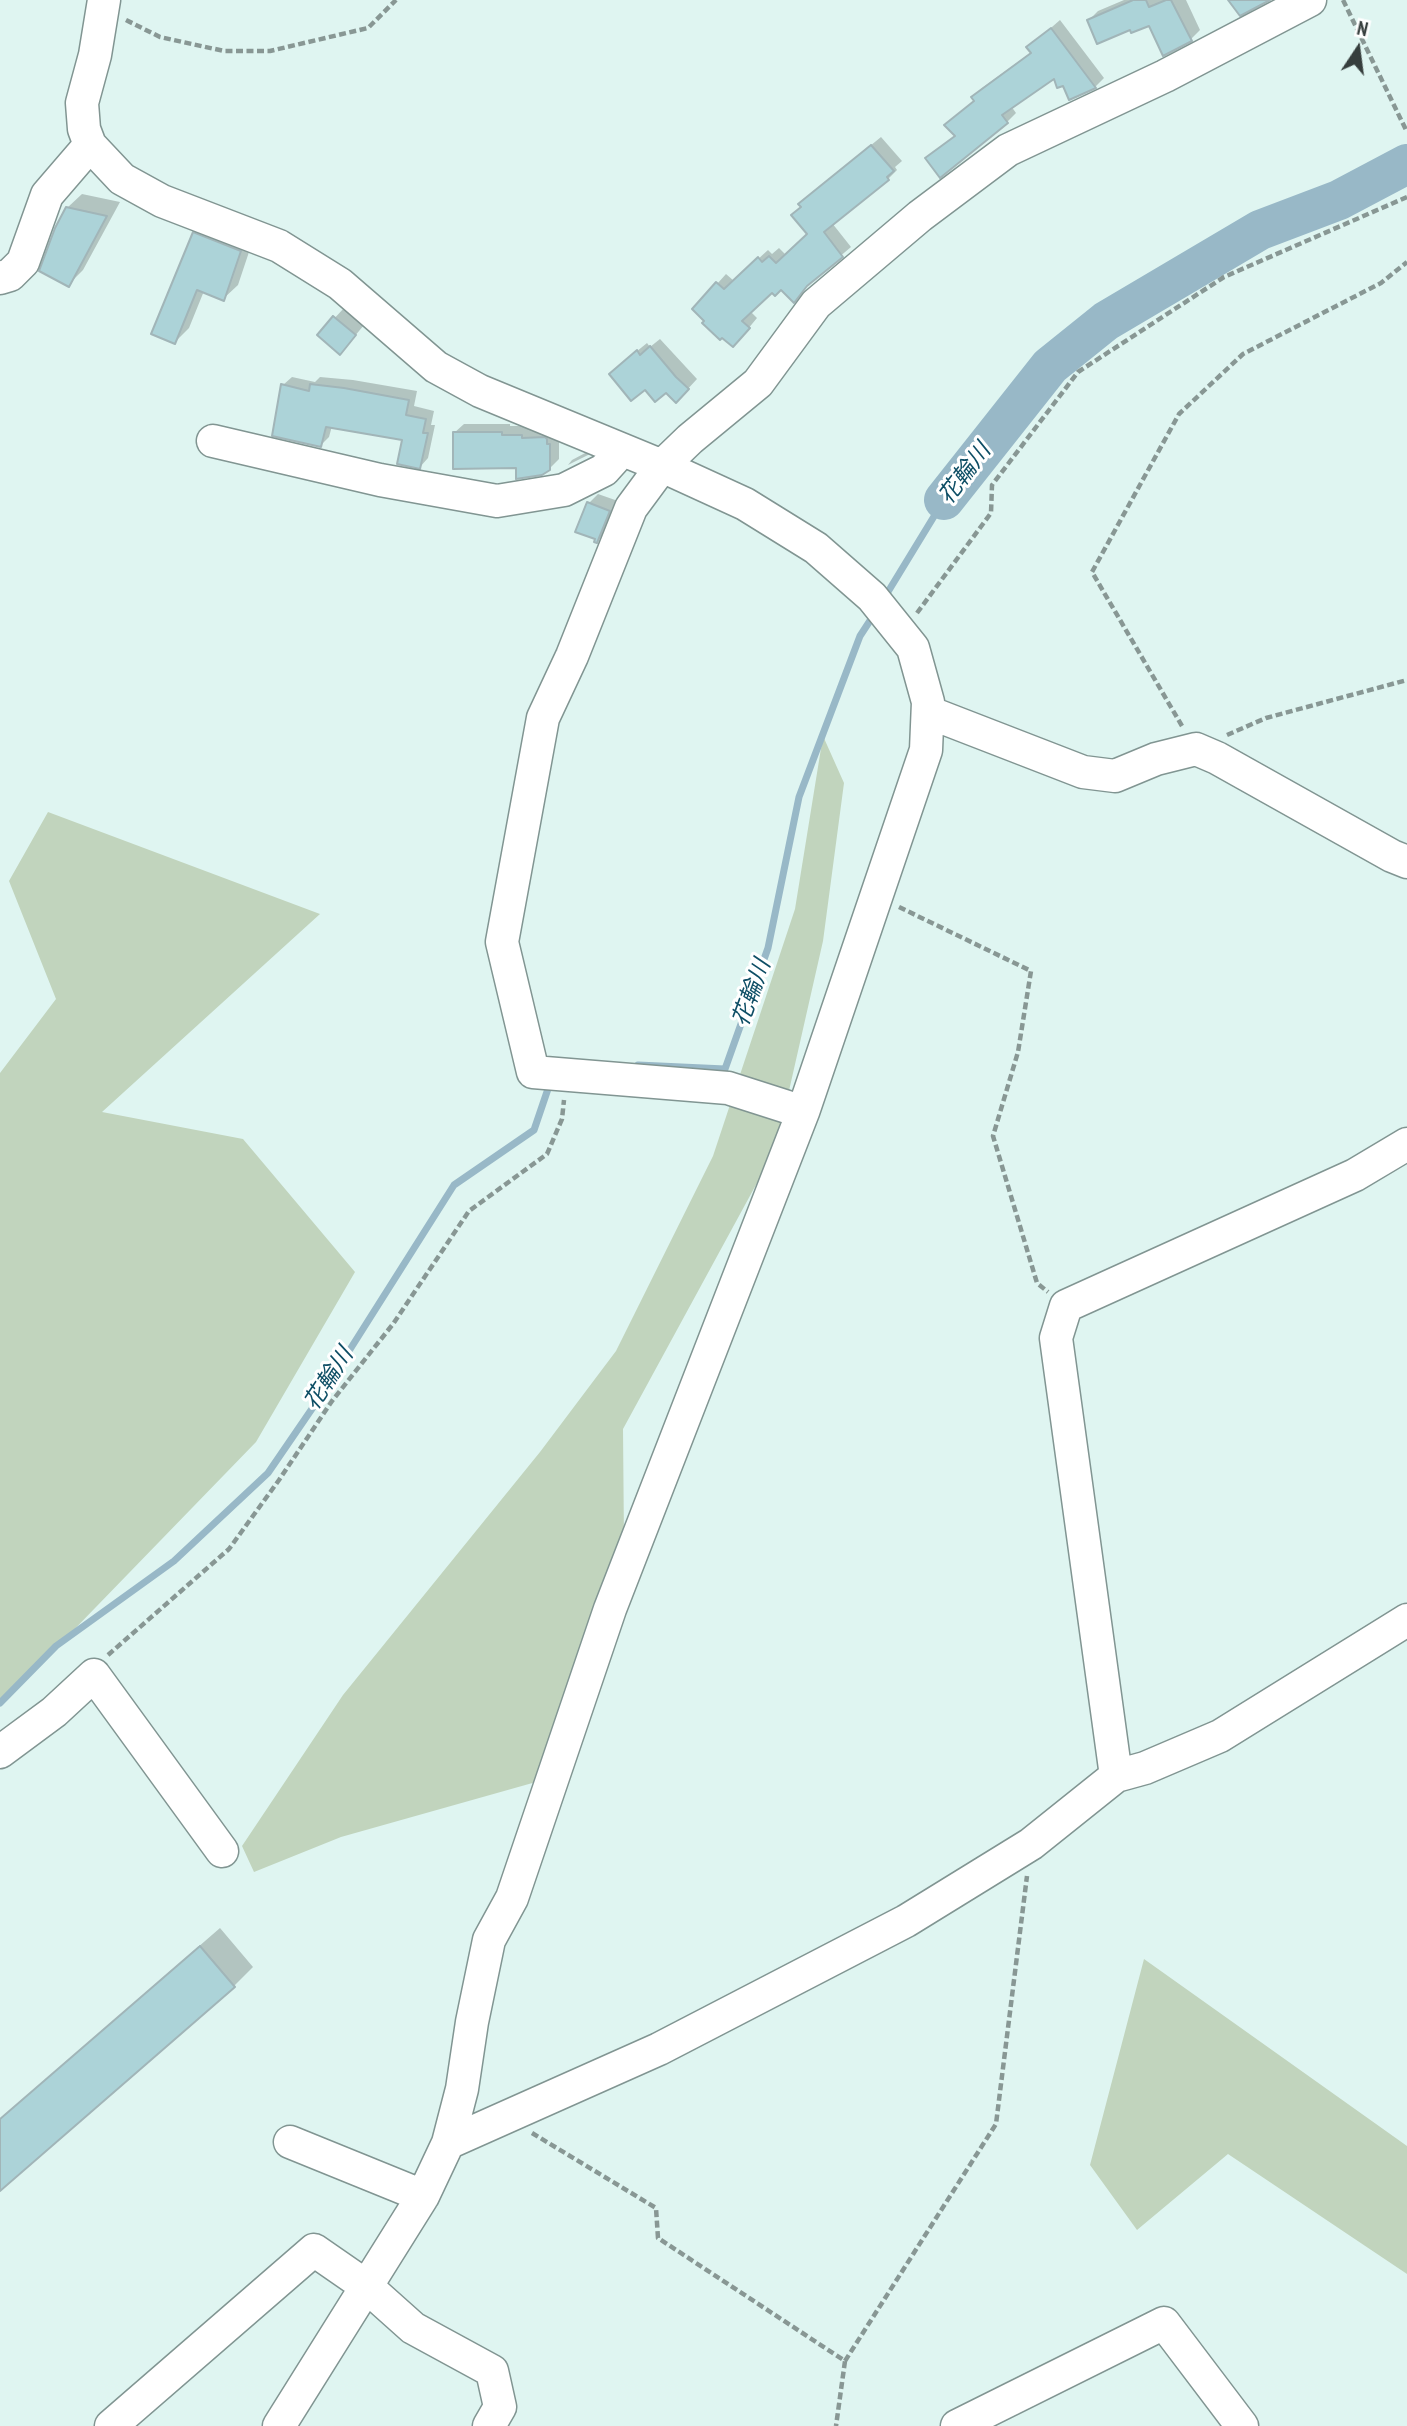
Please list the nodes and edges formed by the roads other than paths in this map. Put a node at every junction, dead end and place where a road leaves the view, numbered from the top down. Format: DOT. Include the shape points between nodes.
graph roads {
  1 [pos="1310,0"];
  2 [pos="104,3"];
  3 [pos="90,145"];
  4 [pos="0,278"];
  5 [pos="213,441"];
  6 [pos="622,450"];
  7 [pos="662,466"];
  8 [pos="929,712"];
  9 [pos="1407,862"];
  10 [pos="803,1112"];
  11 [pos="1407,1144"];
  12 [pos="1407,1620"];
  13 [pos="0,1752"];
  14 [pos="1116,1776"];
  15 [pos="222,1851"];
  16 [pos="290,2142"];
  17 [pos="448,2143"];
  18 [pos="423,2196"];
  19 [pos="366,2286"];
  20 [pos="111,2426"];
  21 [pos="279,2426"];
  22 [pos="489,2426"];
  23 [pos="957,2426"];
  24 [pos="1242,2426"];
  1 -- 7 [label="street" via="1165,76 1008,150 920,216 816,304 758,383"];
  2 -- 3 [label="street" via="82,103"];
  3 -- 4 [label="street" via="47,195 23,262"];
  3 -- 6 [label="street" via="122,179 162,201 279,246 330,278 436,367 480,391"];
  5 -- 6 [label="street" via="380,480 497,501 565,490 604,470"];
  6 -- 7 [label="street"];
  7 -- 8 [label="street" via="745,504 816,548 872,597 914,648"];
  7 -- 10 [label="street" via="631,508 543,718 502,942 533,1072 728,1088"];
  8 -- 9 [label="street" via="1083,772 1104,775 1115,776 1196,749"];
  8 -- 10 [label="street" via="926,750"];
  10 -- 17 [label="street" via="610,1609 512,1898 489,1940 463,2090"];
  11 -- 14 [label="street" via="1355,1175 1066,1306 1056,1338"];
  12 -- 14 [label="street" via="1220,1736"];
  13 -- 15 [label="street" via="94,1675"];
  14 -- 17 [label="street" via="1031,1844 906,1921 659,2049"];
  16 -- 18 [label="street"];
  17 -- 18 [label="street"];
  18 -- 19 [label="street"];
  19 -- 20 [label="street" via="314,2250"];
  19 -- 21 [label="street"];
  19 -- 22 [label="street" via="413,2328 492,2371 500,2407"];
  23 -- 24 [label="street" via="1164,2323"];
}
